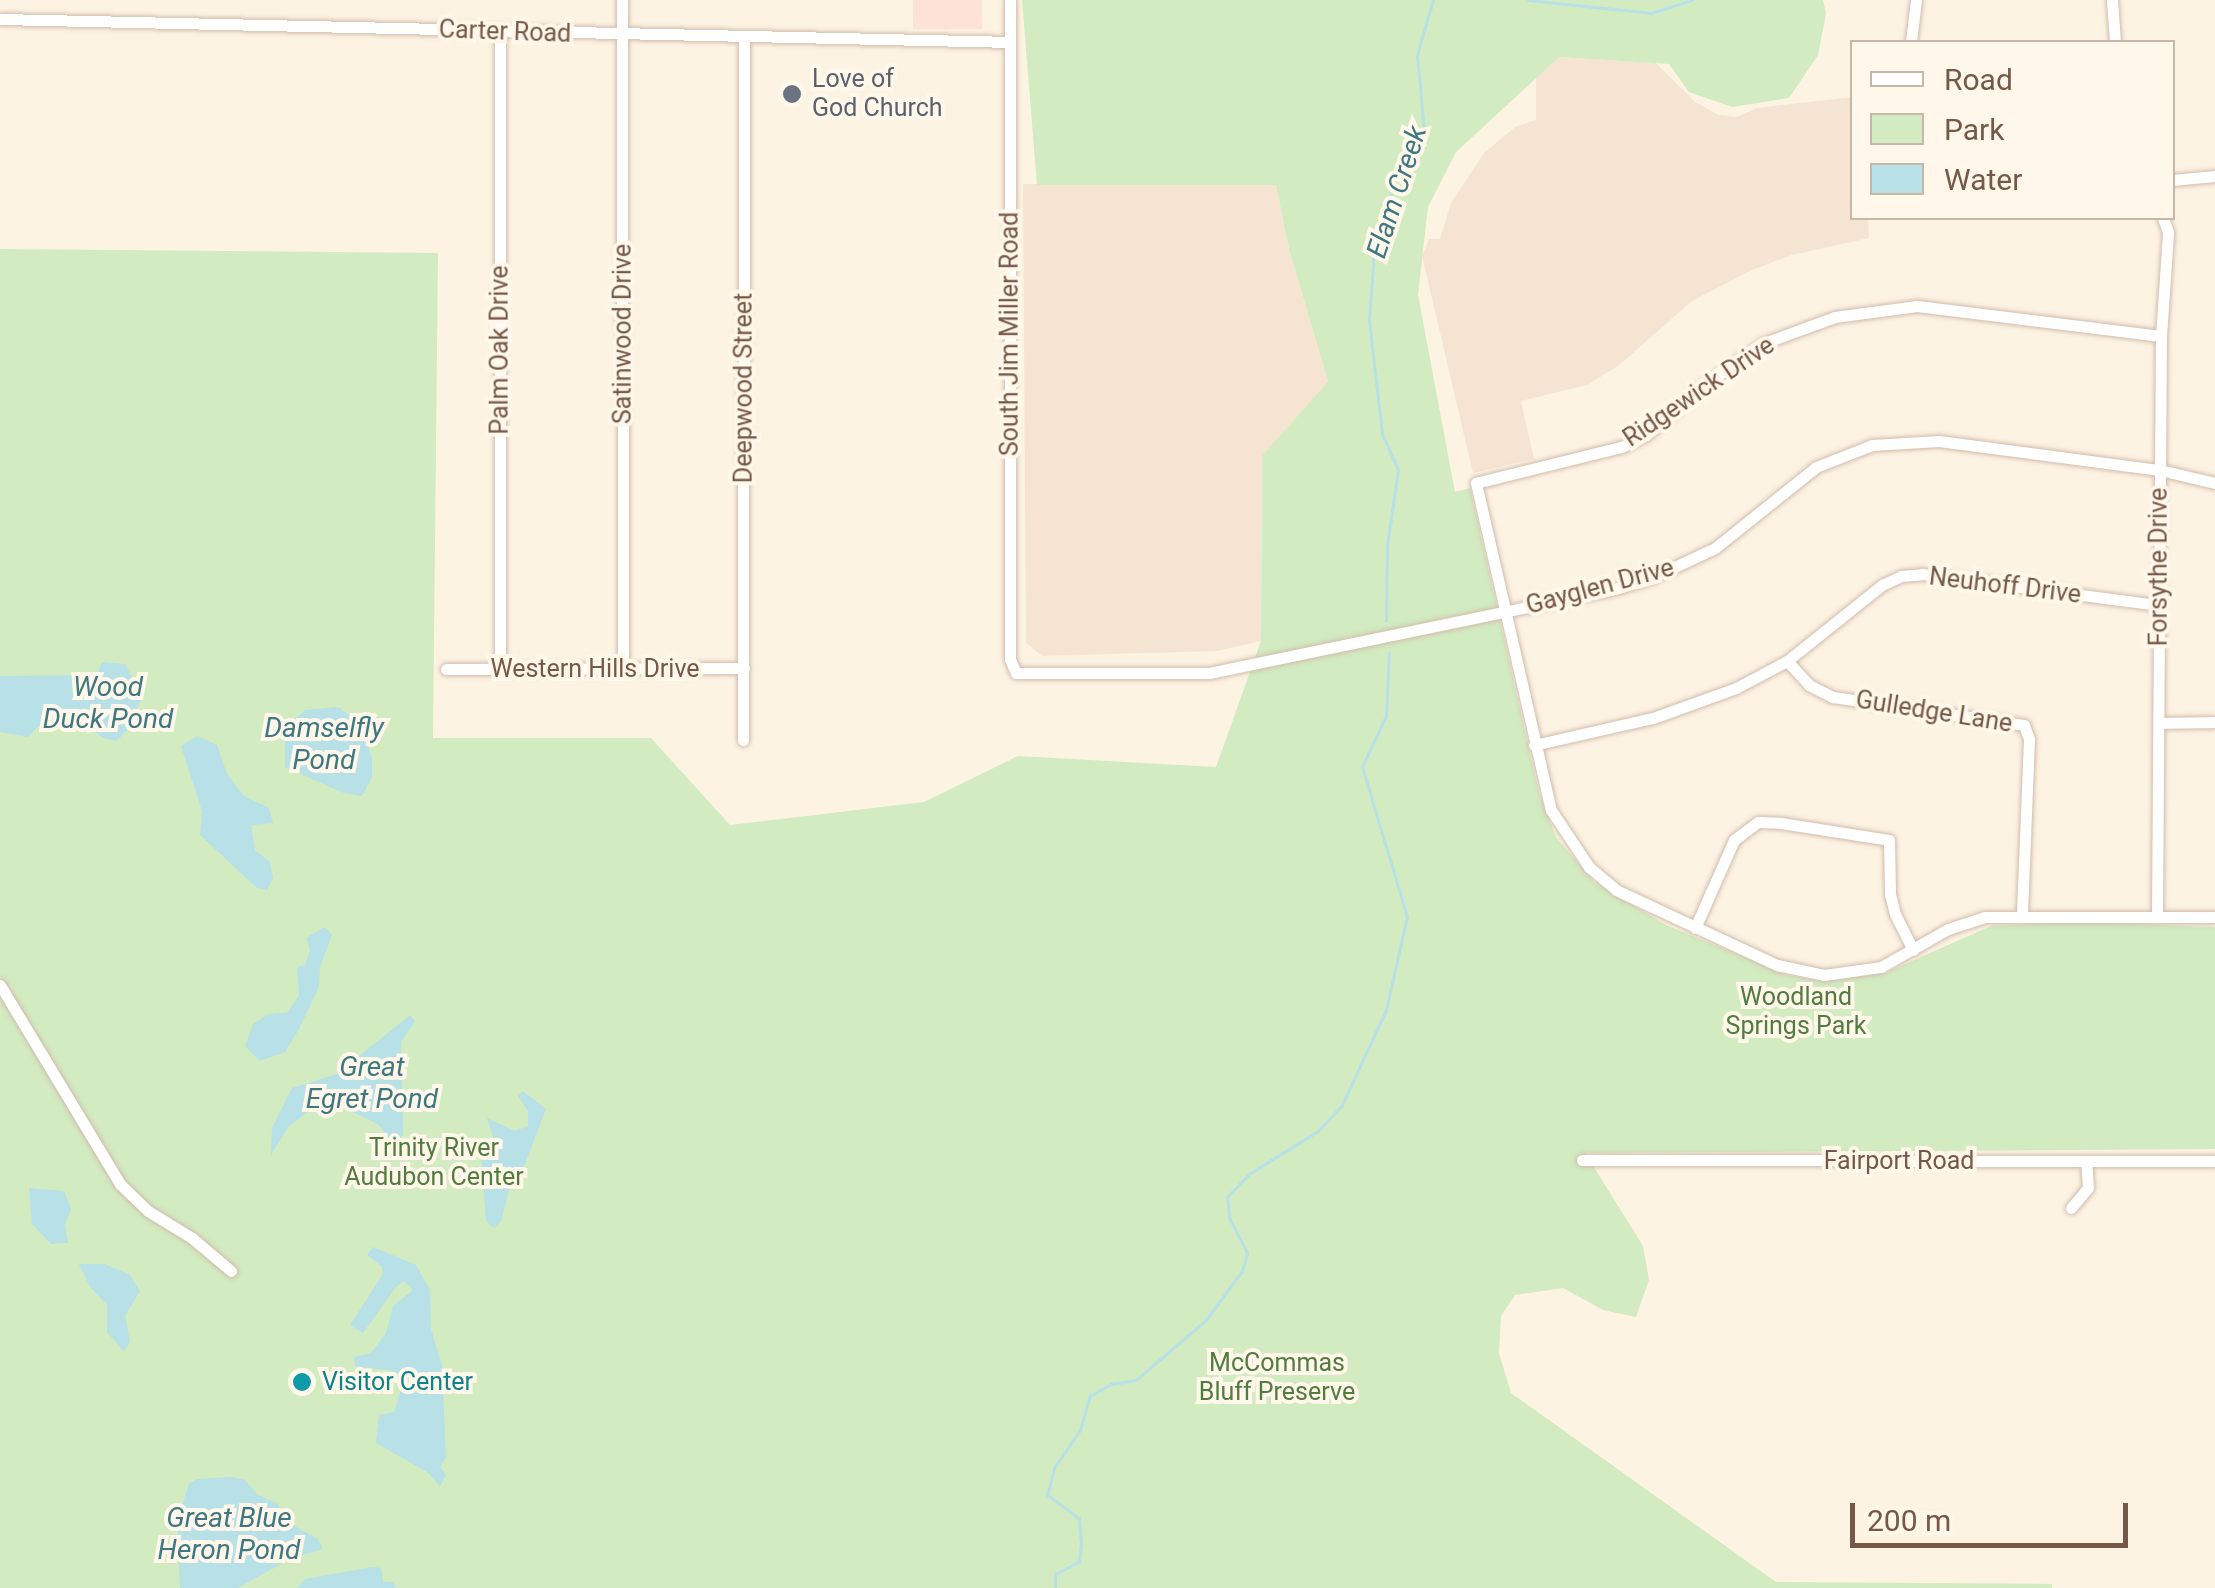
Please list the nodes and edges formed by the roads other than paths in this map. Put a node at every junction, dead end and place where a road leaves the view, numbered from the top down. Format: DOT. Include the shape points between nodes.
graph roads {
  1 [pos="622,0"];
  2 [pos="1010,0"];
  3 [pos="1916,0"];
  4 [pos="2112,0"];
  5 [pos="0,19"];
  6 [pos="500,31"];
  7 [pos="622,36"];
  8 [pos="744,36"];
  9 [pos="1911,40"];
  10 [pos="2115,40"];
  11 [pos="1010,42"];
  12 [pos="2215,176"];
  13 [pos="2175,180"];
  14 [pos="2164,220"];
  15 [pos="2161,336"];
  16 [pos="2160,470"];
  17 [pos="2215,483"];
  18 [pos="2159,605"];
  19 [pos="1504,613"];
  20 [pos="1787,660"];
  21 [pos="623,668"];
  22 [pos="744,668"];
  23 [pos="1012,668"];
  24 [pos="446,669"];
  25 [pos="500,669"];
  26 [pos="2215,722"];
  27 [pos="2159,723"];
  28 [pos="743,740"];
  29 [pos="1534,745"];
  30 [pos="2022,916"];
  31 [pos="2157,917"];
  32 [pos="2215,917"];
  33 [pos="1695,928"];
  34 [pos="1913,950"];
  35 [pos="0,984"];
  36 [pos="1582,1160"];
  37 [pos="2086,1161"];
  38 [pos="2215,1161"];
  39 [pos="2072,1208"];
  40 [pos="231,1270"];
  1 -- 7 [label="street, Satinwood Drive"];
  2 -- 11 [label="street, South Jim Miller Road"];
  3 -- 9 [label="street"];
  4 -- 10 [label="street"];
  5 -- 6 [label="street, Carter Road"];
  6 -- 7 [label="street, Carter Road"];
  6 -- 25 [label="street, Palm Oak Drive"];
  7 -- 8 [label="street, Carter Road"];
  7 -- 21 [label="street, Satinwood Drive"];
  8 -- 11 [label="street, Carter Road"];
  8 -- 22 [label="street, Deepwood Street"];
  11 -- 23 [label="street, South Jim Miller Road"];
  12 -- 13 [label="street"];
  14 -- 15 [label="street, Forsythe Drive"];
  15 -- 16 [label="street, Forsythe Drive"];
  15 -- 19 [label="street, Ridgewick Drive" via="1931,307 1835,317 1753,350 1622,447 1476,482"];
  16 -- 17 [label="street, Gayglen Drive"];
  16 -- 18 [label="street, Forsythe Drive"];
  16 -- 19 [label="street, Gayglen Drive" via="1939,441 1872,445 1816,468 1748,525 1684,564 1618,588"];
  18 -- 20 [label="street, Neuhoff Drive" via="1901,576"];
  18 -- 27 [label="street, Forsythe Drive"];
  19 -- 23 [label="street, Gayglen Drive" via="1209,673 1024,674"];
  19 -- 29 [label="street"];
  20 -- 29 [label="street, Neuhoff Drive" via="1689,708"];
  20 -- 30 [label="street, Gulledge Lane" via="1833,697 2024,725 2029,739"];
  21 -- 22 [label="street, Western Hills Drive"];
  21 -- 25 [label="street, Western Hills Drive"];
  22 -- 28 [label="street, Deepwood Street"];
  24 -- 25 [label="street, Western Hills Drive"];
  26 -- 27 [label="street"];
  27 -- 31 [label="street, Forsythe Drive"];
  29 -- 33 [label="street" via="1552,810 1588,867 1630,898"];
  30 -- 31 [label="street"];
  30 -- 34 [label="street" via="1966,922"];
  31 -- 32 [label="street"];
  33 -- 34 [label="street" via="1777,965 1824,975 1860,973"];
  33 -- 34 [label="street" via="1734,840 1758,822 1781,822 1890,840 1894,914"];
  35 -- 40 [label="street" via="120,1184"];
  36 -- 37 [label="street, Fairport Road"];
  37 -- 38 [label="street, Fairport Road"];
  37 -- 39 [label="street" via="2088,1188"];
}
